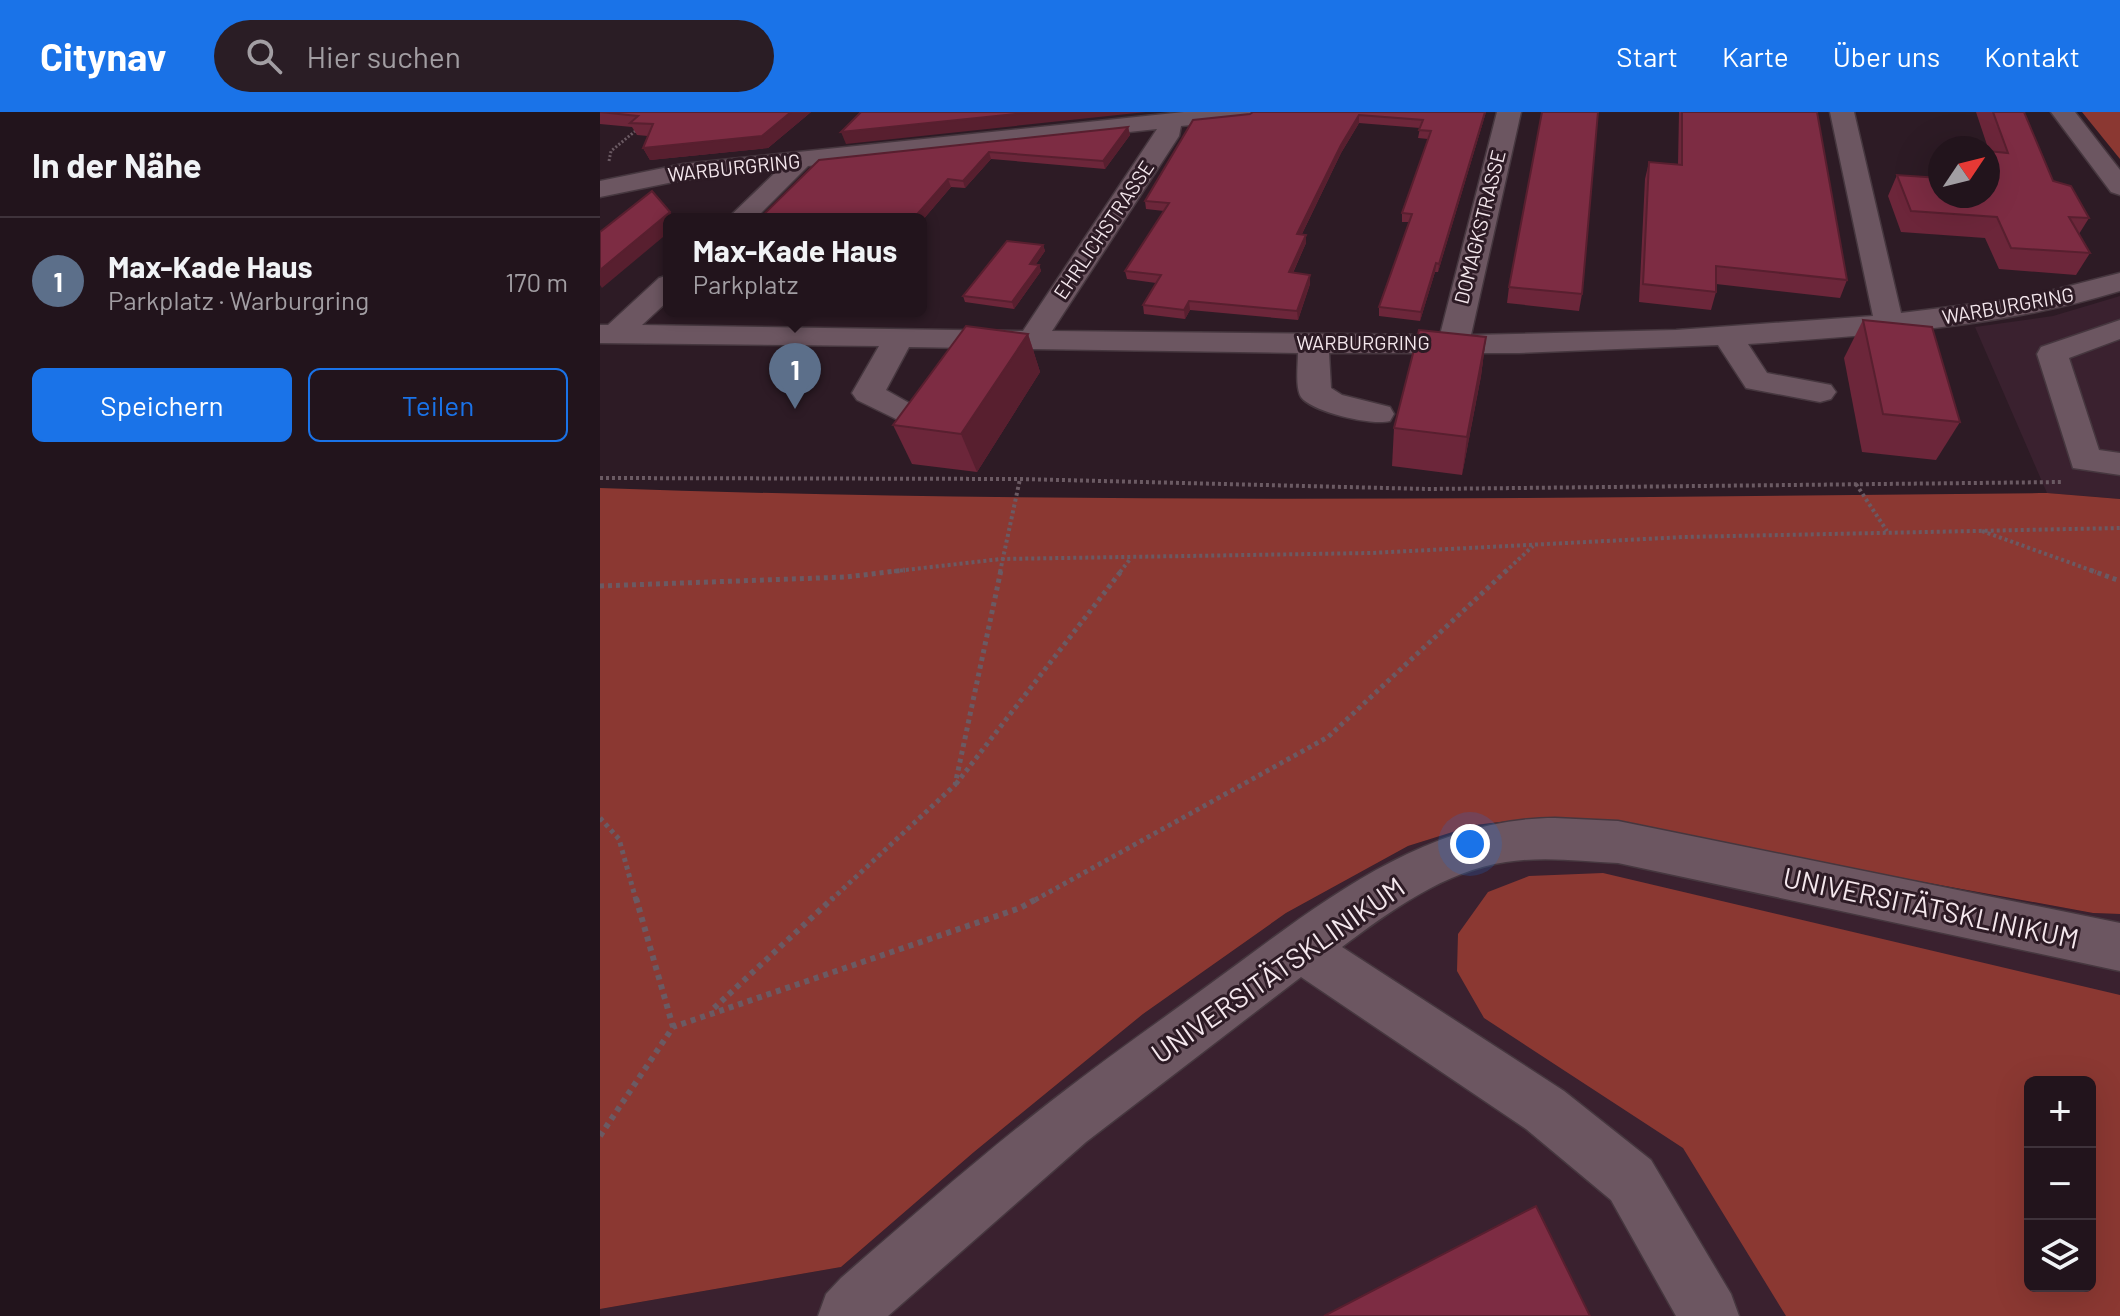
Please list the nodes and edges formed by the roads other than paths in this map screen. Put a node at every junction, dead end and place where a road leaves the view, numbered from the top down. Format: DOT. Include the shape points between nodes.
graph roads {
  1 [pos="1250,112"];
  2 [pos="1509,112"];
  3 [pos="1842,112"];
  4 [pos="2063,112"];
  5 [pos="1171,121"];
  6 [pos="797,162"];
  7 [pos="2120,187"];
  8 [pos="601,188"];
  9 [pos="746,213"];
  10 [pos="2120,282"];
  11 [pos="663,289"];
  12 [pos="1893,323"];
  13 [pos="2120,329"];
  14 [pos="608,334"];
  15 [pos="1728,337"];
  16 [pos="1034,338"];
  17 [pos="898,339"];
  18 [pos="1313,343"];
  19 [pos="1455,343"];
  20 [pos="1820,392"];
  21 [pos="900,411"];
  22 [pos="1378,414"];
  23 [pos="2120,464"];
  24 [pos="2120,947"];
  25 [pos="1300,948"];
  26 [pos="848,1316"];
  27 [pos="1709,1316"];
  1 -- 5 [label="street, WARBURGRING"];
  2 -- 19 [label="street, DOMAGKSTRASSE"];
  3 -- 12 [label="street" via="1885,311"];
  4 -- 7 [label="street"];
  5 -- 6 [label="street, WARBURGRING"];
  5 -- 16 [label="street, EHRLICHSTRASSE" via="1167,136"];
  6 -- 8 [label="street, WARBURGRING" via="683,172"];
  6 -- 9 [label="street"];
  10 -- 12 [label="street, WARBURGRING" via="2049,303"];
  11 -- 14 [label="street"];
  12 -- 15 [label="street, WARBURGRING"];
  13 -- 23 [label="street" via="2052,354 2085,460"];
  14 -- 17 [label="street, WARBURGRING"];
  15 -- 19 [label="street, WARBURGRING"];
  15 -- 20 [label="street" via="1757,381"];
  16 -- 17 [label="street, WARBURGRING"];
  16 -- 18 [label="street, WARBURGRING"];
  17 -- 21 [label="street" via="868,393"];
  18 -- 19 [label="street, WARBURGRING"];
  18 -- 22 [label="street" via="1315,393"];
  24 -- 25 [label="street, UNIVERSITÄTSKLINIKUM" via="1618,842 1549,838 1491,844 1446,859 1394,886"];
  25 -- 26 [label="street, UNIVERSITÄTSKLINIKUM" via="1097,1099"];
  25 -- 27 [label="street" via="1545,1110 1631,1180"];
}
